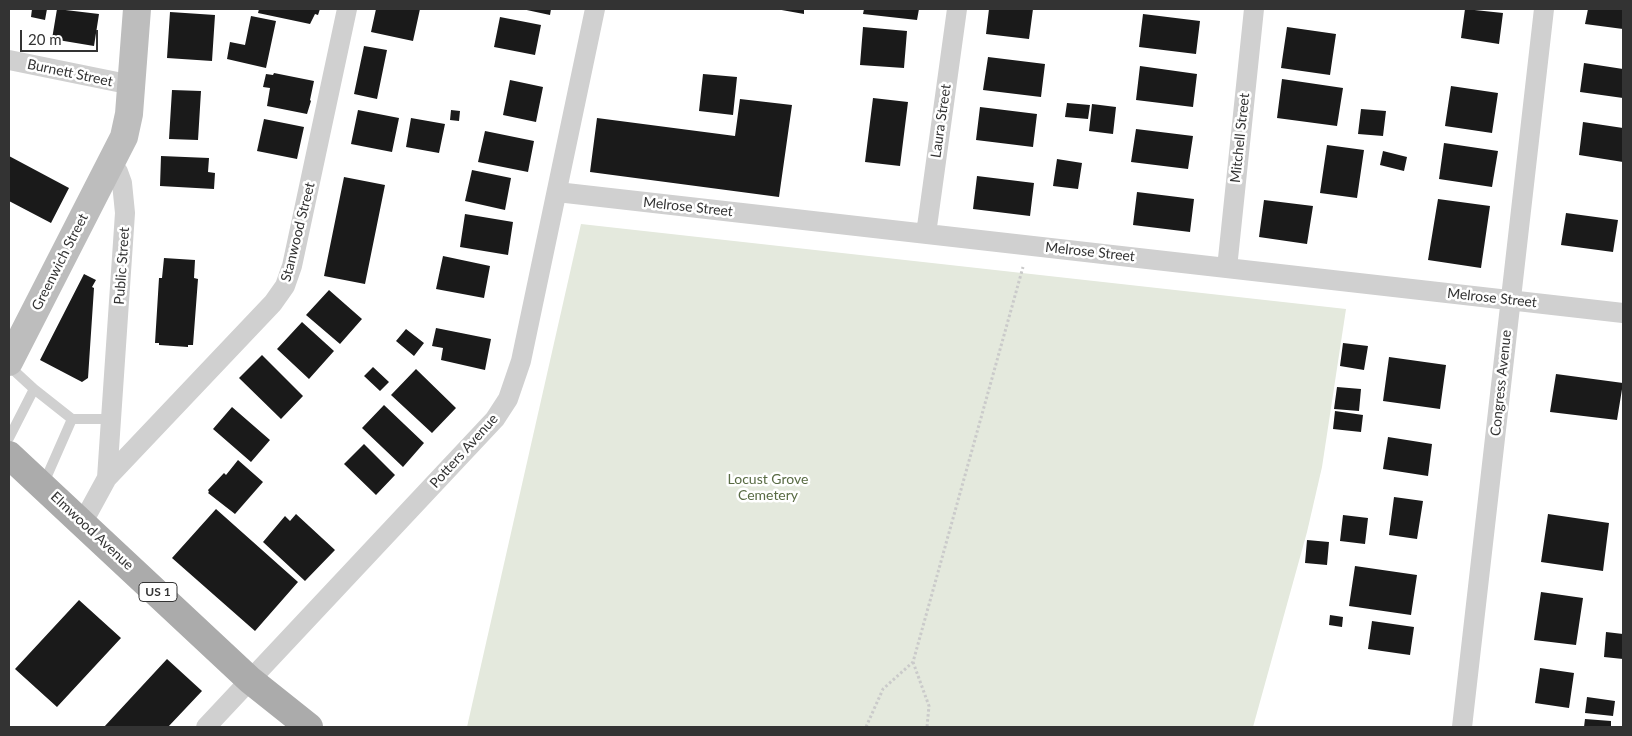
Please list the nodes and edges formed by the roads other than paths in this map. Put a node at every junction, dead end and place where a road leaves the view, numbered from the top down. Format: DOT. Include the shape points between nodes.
graph roads {
  1 [pos="137,9"];
  2 [pos="347,9"];
  3 [pos="595,9"];
  4 [pos="956,9"];
  5 [pos="1254,9"];
  6 [pos="1544,9"];
  7 [pos="9,60"];
  8 [pos="132,85"];
  9 [pos="111,162"];
  10 [pos="557,192"];
  11 [pos="926,234"];
  12 [pos="1227,268"];
  13 [pos="1510,300"];
  14 [pos="1623,313"];
  15 [pos="9,364"];
  16 [pos="34,389"];
  17 [pos="72,419"];
  18 [pos="111,419"];
  19 [pos="9,438"];
  20 [pos="9,455"];
  21 [pos="108,478"];
  22 [pos="43,486"];
  23 [pos="82,522"];
  24 [pos="250,680"];
  25 [pos="206,727"];
  26 [pos="309,727"];
  27 [pos="1462,727"];
  1 -- 8 [label="main road"];
  2 -- 21 [label="street, Stanwood Street" via="286,286"];
  3 -- 10 [label="street, Potters Avenue"];
  4 -- 11 [label="street, Laura Street"];
  5 -- 12 [label="street, Mitchell Street"];
  6 -- 13 [label="street, Congress Avenue"];
  7 -- 8 [label="street, Burnett Street"];
  8 -- 9 [label="main road" via="126,129"];
  9 -- 15 [label="main road, Greenwich Street"];
  9 -- 18 [label="street, Public Street" via="122,184 125,213"];
  10 -- 11 [label="street, Melrose Street"];
  10 -- 24 [label="street, Potters Avenue" via="521,361 508,399 495,419"];
  11 -- 12 [label="street, Melrose Street"];
  12 -- 13 [label="street, Melrose Street"];
  13 -- 14 [label="street, Melrose Street"];
  13 -- 27 [label="street, Congress Avenue"];
  15 -- 16 [label="lane"];
  16 -- 17 [label="lane"];
  16 -- 19 [label="lane"];
  17 -- 18 [label="lane"];
  17 -- 22 [label="lane"];
  18 -- 21 [label="street, Public Street"];
  20 -- 22 [label="main road, Elmwood Avenue / US 1"];
  21 -- 23 [label="street, Public Street"];
  22 -- 23 [label="main road, Elmwood Avenue / US 1"];
  23 -- 24 [label="main road, Elmwood Avenue / US 1"];
  24 -- 25 [label="street, Potters Avenue"];
  24 -- 26 [label="main road, Elmwood Avenue / US 1"];
}
